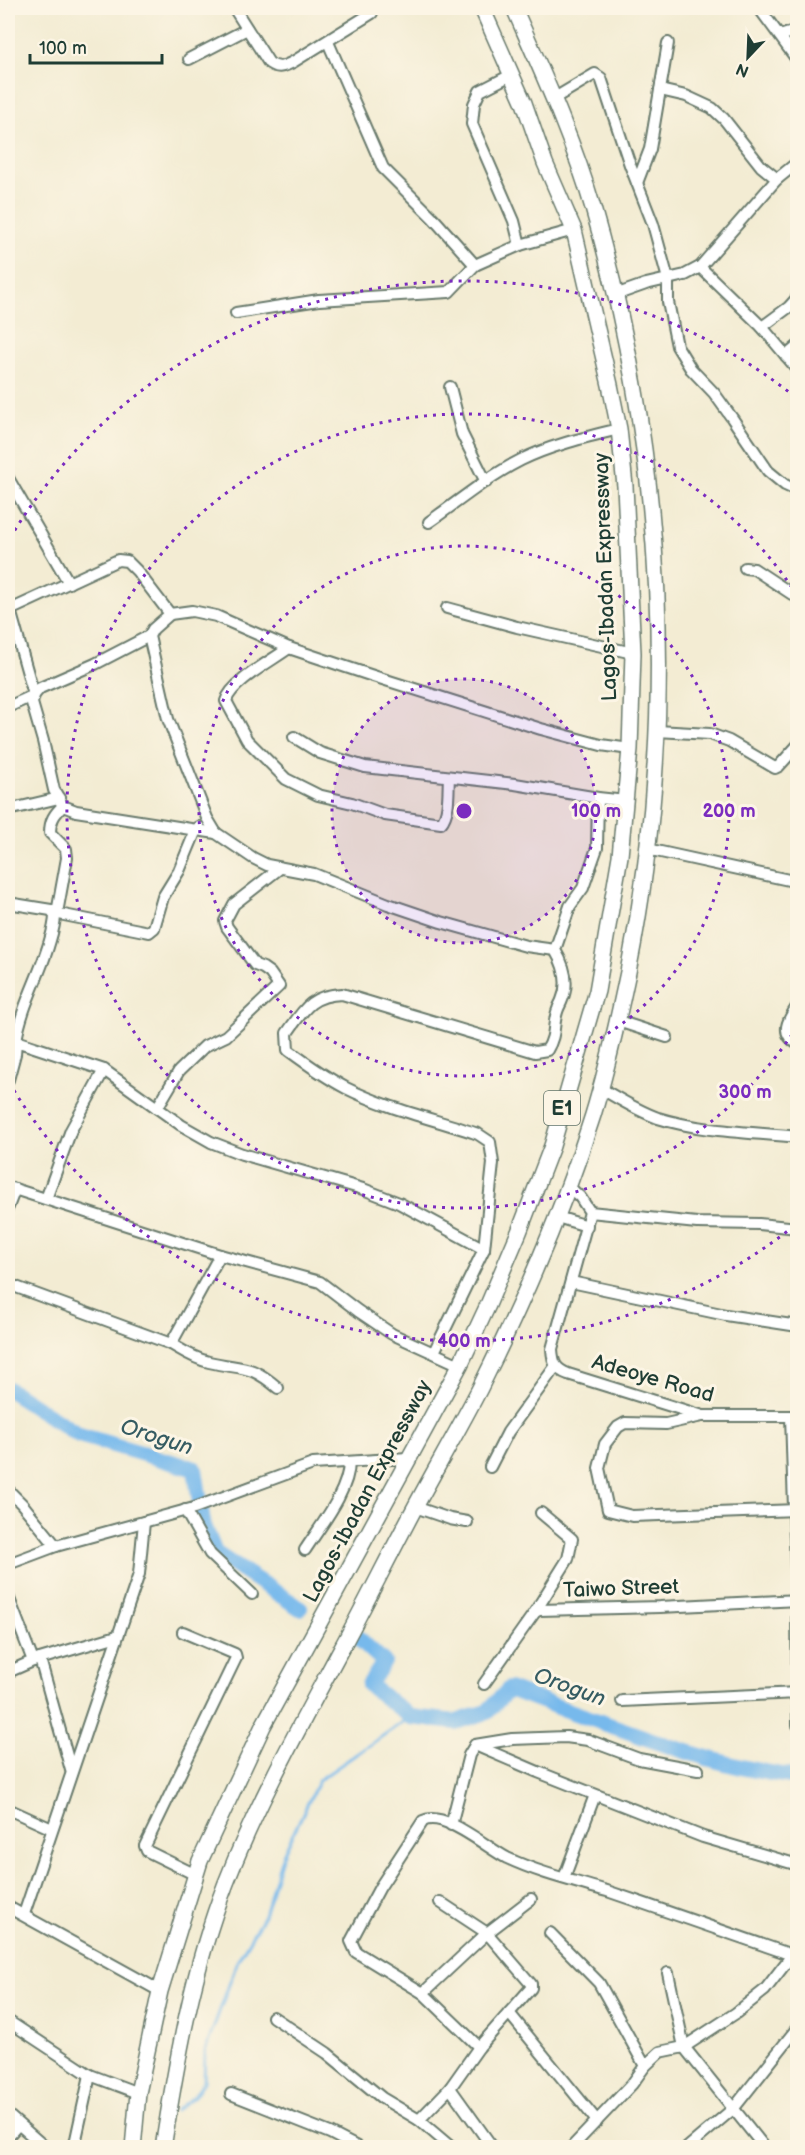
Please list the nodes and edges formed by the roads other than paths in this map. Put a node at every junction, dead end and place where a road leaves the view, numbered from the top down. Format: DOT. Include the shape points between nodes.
graph roads {
  1 [pos="234,8"];
  2 [pos="482,8"];
  3 [pos="514,8"];
  4 [pos="759,8"];
  5 [pos="372,13"];
  6 [pos="247,29"];
  7 [pos="798,30"];
  8 [pos="780,36"];
  9 [pos="328,42"];
  10 [pos="668,43"];
  11 [pos="189,59"];
  12 [pos="798,61"];
  13 [pos="511,75"];
  14 [pos="660,90"];
  15 [pos="553,99"];
  16 [pos="798,162"];
  17 [pos="777,179"];
  18 [pos="637,183"];
  19 [pos="574,230"];
  20 [pos="520,245"];
  21 [pos="475,265"];
  22 [pos="700,267"];
  23 [pos="668,279"];
  24 [pos="615,295"];
  25 [pos="798,297"];
  26 [pos="236,313"];
  27 [pos="762,327"];
  28 [pos="798,346"];
  29 [pos="786,356"];
  30 [pos="798,370"];
  31 [pos="450,387"];
  32 [pos="619,429"];
  33 [pos="8,478"];
  34 [pos="486,482"];
  35 [pos="798,491"];
  36 [pos="429,522"];
  37 [pos="745,568"];
  38 [pos="69,583"];
  39 [pos="798,598"];
  40 [pos="447,608"];
  41 [pos="9,611"];
  42 [pos="170,614"];
  43 [pos="149,636"];
  44 [pos="290,648"];
  45 [pos="633,653"];
  46 [pos="34,695"];
  47 [pos="8,707"];
  48 [pos="657,730"];
  49 [pos="294,737"];
  50 [pos="798,745"];
  51 [pos="630,749"];
  52 [pos="448,777"];
  53 [pos="598,798"];
  54 [pos="626,801"];
  55 [pos="61,802"];
  56 [pos="8,810"];
  57 [pos="207,818"];
  58 [pos="196,830"];
  59 [pos="216,833"];
  60 [pos="647,849"];
  61 [pos="280,868"];
  62 [pos="798,882"];
  63 [pos="8,903"];
  64 [pos="56,913"];
  65 [pos="555,950"];
  66 [pos="798,1005"];
  67 [pos="618,1021"];
  68 [pos="667,1037"];
  69 [pos="16,1041"];
  70 [pos="798,1044"];
  71 [pos="104,1070"];
  72 [pos="8,1080"];
  73 [pos="600,1088"];
  74 [pos="158,1108"];
  75 [pos="798,1137"];
  76 [pos="569,1186"];
  77 [pos="11,1188"];
  78 [pos="46,1199"];
  79 [pos="8,1207"];
  80 [pos="590,1212"];
  81 [pos="557,1217"];
  82 [pos="587,1226"];
  83 [pos="798,1228"];
  84 [pos="484,1249"];
  85 [pos="220,1255"];
  86 [pos="571,1282"];
  87 [pos="8,1284"];
  88 [pos="798,1326"];
  89 [pos="171,1344"];
  90 [pos="434,1352"];
  91 [pos="460,1365"];
  92 [pos="555,1367"];
  93 [pos="278,1388"];
  94 [pos="703,1416"];
  95 [pos="794,1416"];
  96 [pos="408,1458"];
  97 [pos="349,1462"];
  98 [pos="490,1467"];
  99 [pos="8,1490"];
  100 [pos="415,1507"];
  101 [pos="189,1509"];
  102 [pos="795,1510"];
  103 [pos="541,1513"];
  104 [pos="144,1522"];
  105 [pos="467,1522"];
  106 [pos="56,1546"];
  107 [pos="305,1550"];
  108 [pos="8,1564"];
  109 [pos="252,1594"];
  110 [pos="8,1596"];
  111 [pos="797,1600"];
  112 [pos="535,1612"];
  113 [pos="183,1632"];
  114 [pos="117,1636"];
  115 [pos="36,1660"];
  116 [pos="8,1672"];
  117 [pos="484,1684"];
  118 [pos="797,1693"];
  119 [pos="622,1701"];
  120 [pos="798,1725"];
  121 [pos="475,1745"];
  122 [pos="72,1770"];
  123 [pos="698,1770"];
  124 [pos="596,1795"];
  125 [pos="8,1809"];
  126 [pos="451,1825"];
  127 [pos="52,1829"];
  128 [pos="798,1865"];
  129 [pos="196,1875"];
  130 [pos="564,1878"];
  131 [pos="531,1899"];
  132 [pos="440,1902"];
  133 [pos="8,1907"];
  134 [pos="24,1914"];
  135 [pos="488,1933"];
  136 [pos="550,1933"];
  137 [pos="795,1951"];
  138 [pos="668,1973"];
  139 [pos="159,1991"];
  140 [pos="423,1993"];
  141 [pos="509,2013"];
  142 [pos="273,2017"];
  143 [pos="8,2021"];
  144 [pos="798,2027"];
  145 [pos="479,2047"];
  146 [pos="684,2048"];
  147 [pos="645,2066"];
  148 [pos="90,2075"];
  149 [pos="450,2088"];
  150 [pos="138,2093"];
  151 [pos="231,2094"];
  152 [pos="734,2108"];
  153 [pos="8,2115"];
  154 [pos="420,2120"];
  155 [pos="597,2121"];
  156 [pos="18,2125"];
  157 [pos="482,2131"];
  158 [pos="8,2136"];
  159 [pos="46,2148"];
  160 [pos="74,2148"];
  161 [pos="133,2148"];
  162 [pos="163,2148"];
  163 [pos="359,2148"];
  164 [pos="452,2148"];
  165 [pos="480,2148"];
  166 [pos="493,2148"];
  167 [pos="572,2148"];
  168 [pos="687,2148"];
  169 [pos="765,2148"];
  1 -- 6 [label="street"];
  2 -- 13 [label="highway, Lagos-Ibadan Expressway / E1"];
  3 -- 15 [label="highway, Lagos-Ibadan Expressway / E1"];
  4 -- 8 [label="street"];
  5 -- 9 [label="street"];
  6 -- 9 [label="street" via="276,68"];
  6 -- 11 [label="street"];
  7 -- 8 [label="street"];
  8 -- 12 [label="street"];
  9 -- 21 [label="street" via="383,168"];
  10 -- 14 [label="street"];
  13 -- 19 [label="highway, Lagos-Ibadan Expressway / E1"];
  13 -- 20 [label="street" via="480,91 472,124"];
  14 -- 17 [label="street" via="712,108 761,166"];
  14 -- 18 [label="street" via="650,149"];
  15 -- 18 [label="street" via="595,74 601,78"];
  15 -- 24 [label="highway, Lagos-Ibadan Expressway / E1" via="592,206"];
  16 -- 17 [label="street"];
  17 -- 22 [label="street"];
  18 -- 23 [label="street"];
  19 -- 20 [label="street"];
  19 -- 32 [label="highway, Lagos-Ibadan Expressway / E1"];
  20 -- 21 [label="street"];
  21 -- 26 [label="street" via="449,292 318,300"];
  22 -- 23 [label="street"];
  22 -- 27 [label="street"];
  23 -- 24 [label="street"];
  23 -- 35 [label="street" via="668,302 677,346 691,369 714,393 768,471"];
  24 -- 48 [label="highway, Lagos-Ibadan Expressway / E1" via="628,348 654,532 660,628"];
  25 -- 27 [label="street"];
  27 -- 29 [label="street"];
  28 -- 29 [label="street"];
  29 -- 30 [label="street"];
  31 -- 34 [label="street" via="462,434"];
  32 -- 34 [label="street" via="522,460"];
  32 -- 45 [label="highway, Lagos-Ibadan Expressway / E1"];
  33 -- 38 [label="street"];
  34 -- 36 [label="street"];
  37 -- 39 [label="street" via="754,569"];
  38 -- 41 [label="street"];
  38 -- 42 [label="street" via="118,560 127,561"];
  40 -- 45 [label="street"];
  41 -- 46 [label="street"];
  42 -- 43 [label="street"];
  42 -- 44 [label="street" via="192,611 216,616"];
  43 -- 46 [label="street" via="40,688"];
  43 -- 57 [label="street" via="168,719"];
  44 -- 51 [label="street" via="541,729"];
  44 -- 52 [label="street" via="234,687 226,701 247,740 286,778 318,795 385,815 441,823 446,813"];
  45 -- 51 [label="highway, Lagos-Ibadan Expressway / E1"];
  46 -- 47 [label="street"];
  46 -- 55 [label="street" via="32,703 54,790"];
  48 -- 50 [label="street" via="710,734 775,768"];
  48 -- 60 [label="highway, Lagos-Ibadan Expressway / E1"];
  49 -- 52 [label="street" via="320,753 352,764"];
  51 -- 54 [label="highway, Lagos-Ibadan Expressway / E1"];
  52 -- 53 [label="street"];
  53 -- 54 [label="street"];
  53 -- 65 [label="street" via="597,848"];
  54 -- 91 [label="highway, Lagos-Ibadan Expressway / E1" via="621,856 597,991 552,1146 515,1243"];
  55 -- 56 [label="street"];
  55 -- 58 [label="street" via="86,813"];
  55 -- 64 [label="street" via="50,825 50,833 66,849 67,858"];
  57 -- 58 [label="street"];
  57 -- 59 [label="street"];
  58 -- 59 [label="street"];
  58 -- 64 [label="street" via="149,932"];
  59 -- 61 [label="street" via="253,858"];
  60 -- 62 [label="street"];
  60 -- 67 [label="highway, Lagos-Ibadan Expressway / E1" via="637,928"];
  61 -- 65 [label="street" via="314,874 441,922 526,946"];
  61 -- 74 [label="street" via="234,904 225,921 255,966 270,973 279,986 226,1036 205,1046 179,1071"];
  63 -- 64 [label="street"];
  64 -- 69 [label="street" via="40,972 20,1018"];
  65 -- 84 [label="street" via="567,980 554,1039 547,1050 535,1052 342,994 312,1002 287,1033 288,1050 347,1088 478,1134 490,1143 493,1163"];
  66 -- 70 [label="street" via="787,1030 790,1040"];
  67 -- 68 [label="street"];
  67 -- 73 [label="highway, Lagos-Ibadan Expressway / E1"];
  69 -- 71 [label="street"];
  69 -- 72 [label="street"];
  71 -- 74 [label="street"];
  71 -- 78 [label="street" via="71,1130"];
  73 -- 75 [label="street" via="638,1110 677,1123"];
  73 -- 76 [label="highway, Lagos-Ibadan Expressway / E1"];
  74 -- 84 [label="street" via="211,1142 372,1192"];
  76 -- 80 [label="street"];
  76 -- 81 [label="highway, Lagos-Ibadan Expressway / E1"];
  77 -- 78 [label="street"];
  77 -- 79 [label="street"];
  78 -- 85 [label="street"];
  80 -- 82 [label="street"];
  80 -- 83 [label="street"];
  81 -- 82 [label="street"];
  81 -- 100 [label="highway, Lagos-Ibadan Expressway / E1" via="476,1396"];
  82 -- 86 [label="street"];
  84 -- 90 [label="street"];
  85 -- 89 [label="street"];
  85 -- 90 [label="street" via="320,1282 392,1334"];
  86 -- 88 [label="street"];
  86 -- 92 [label="street" via="552,1349"];
  87 -- 89 [label="street"];
  89 -- 93 [label="street" via="195,1358 254,1370"];
  90 -- 91 [label="street"];
  91 -- 96 [label="highway, Lagos-Ibadan Expressway / E1"];
  92 -- 94 [label="street, Adeoye Road"];
  92 -- 98 [label="street" via="508,1432"];
  94 -- 95 [label="street, Adeoye Road"];
  94 -- 102 [label="street" via="680,1423 625,1423 618,1427 605,1444 598,1468 608,1510 632,1516"];
  95 -- 102 [label="street"];
  96 -- 97 [label="street"];
  96 -- 129 [label="highway, Lagos-Ibadan Expressway / E1" via="262,1726"];
  97 -- 101 [label="street" via="313,1464"];
  97 -- 107 [label="street" via="343,1489"];
  99 -- 106 [label="street"];
  100 -- 105 [label="street"];
  100 -- 162 [label="highway, Lagos-Ibadan Expressway / E1" via="265,1792 224,1888 190,1995"];
  101 -- 104 [label="street"];
  101 -- 109 [label="street" via="210,1554"];
  102 -- 111 [label="street"];
  103 -- 112 [label="street" via="572,1539 568,1559"];
  104 -- 106 [label="street"];
  104 -- 114 [label="street" via="139,1574"];
  106 -- 108 [label="street"];
  110 -- 115 [label="street"];
  111 -- 112 [label="street, Taiwo Street"];
  111 -- 118 [label="street"];
  112 -- 117 [label="street, Taiwo Street"];
  113 -- 129 [label="street" via="226,1649 236,1658 145,1846 147,1851"];
  114 -- 115 [label="street"];
  114 -- 122 [label="street"];
  115 -- 116 [label="street"];
  115 -- 122 [label="street"];
  118 -- 119 [label="street"];
  118 -- 120 [label="street"];
  121 -- 123 [label="street" via="566,1737 588,1740 639,1759"];
  121 -- 124 [label="street"];
  121 -- 126 [label="street"];
  122 -- 127 [label="street"];
  124 -- 128 [label="street" via="703,1837"];
  124 -- 130 [label="street"];
  125 -- 127 [label="street"];
  126 -- 130 [label="street" via="504,1857"];
  126 -- 140 [label="street" via="436,1819 423,1821 351,1941 356,1952"];
  127 -- 134 [label="street"];
  129 -- 139 [label="highway, Lagos-Ibadan Expressway / E1"];
  130 -- 137 [label="street"];
  131 -- 135 [label="street"];
  132 -- 135 [label="street"];
  133 -- 134 [label="street"];
  134 -- 139 [label="street"];
  135 -- 140 [label="street"];
  135 -- 141 [label="street" via="531,1984"];
  136 -- 147 [label="street" via="599,1983"];
  137 -- 146 [label="street" via="765,1990"];
  138 -- 146 [label="street"];
  139 -- 150 [label="highway, Lagos-Ibadan Expressway / E1"];
  140 -- 145 [label="street"];
  141 -- 145 [label="street"];
  141 -- 155 [label="street"];
  142 -- 154 [label="street" via="327,2053 382,2098"];
  143 -- 148 [label="street"];
  144 -- 152 [label="street"];
  145 -- 149 [label="street"];
  146 -- 147 [label="street" via="660,2052"];
  146 -- 152 [label="street"];
  147 -- 155 [label="street"];
  148 -- 150 [label="street"];
  148 -- 160 [label="street"];
  149 -- 154 [label="street"];
  149 -- 157 [label="street"];
  150 -- 161 [label="highway, Lagos-Ibadan Expressway / E1"];
  151 -- 163 [label="street"];
  152 -- 168 [label="street"];
  152 -- 169 [label="street"];
  153 -- 156 [label="street"];
  154 -- 164 [label="street"];
  155 -- 167 [label="street"];
  156 -- 158 [label="street"];
  156 -- 159 [label="street"];
  157 -- 165 [label="street"];
  157 -- 166 [label="street"];
}
